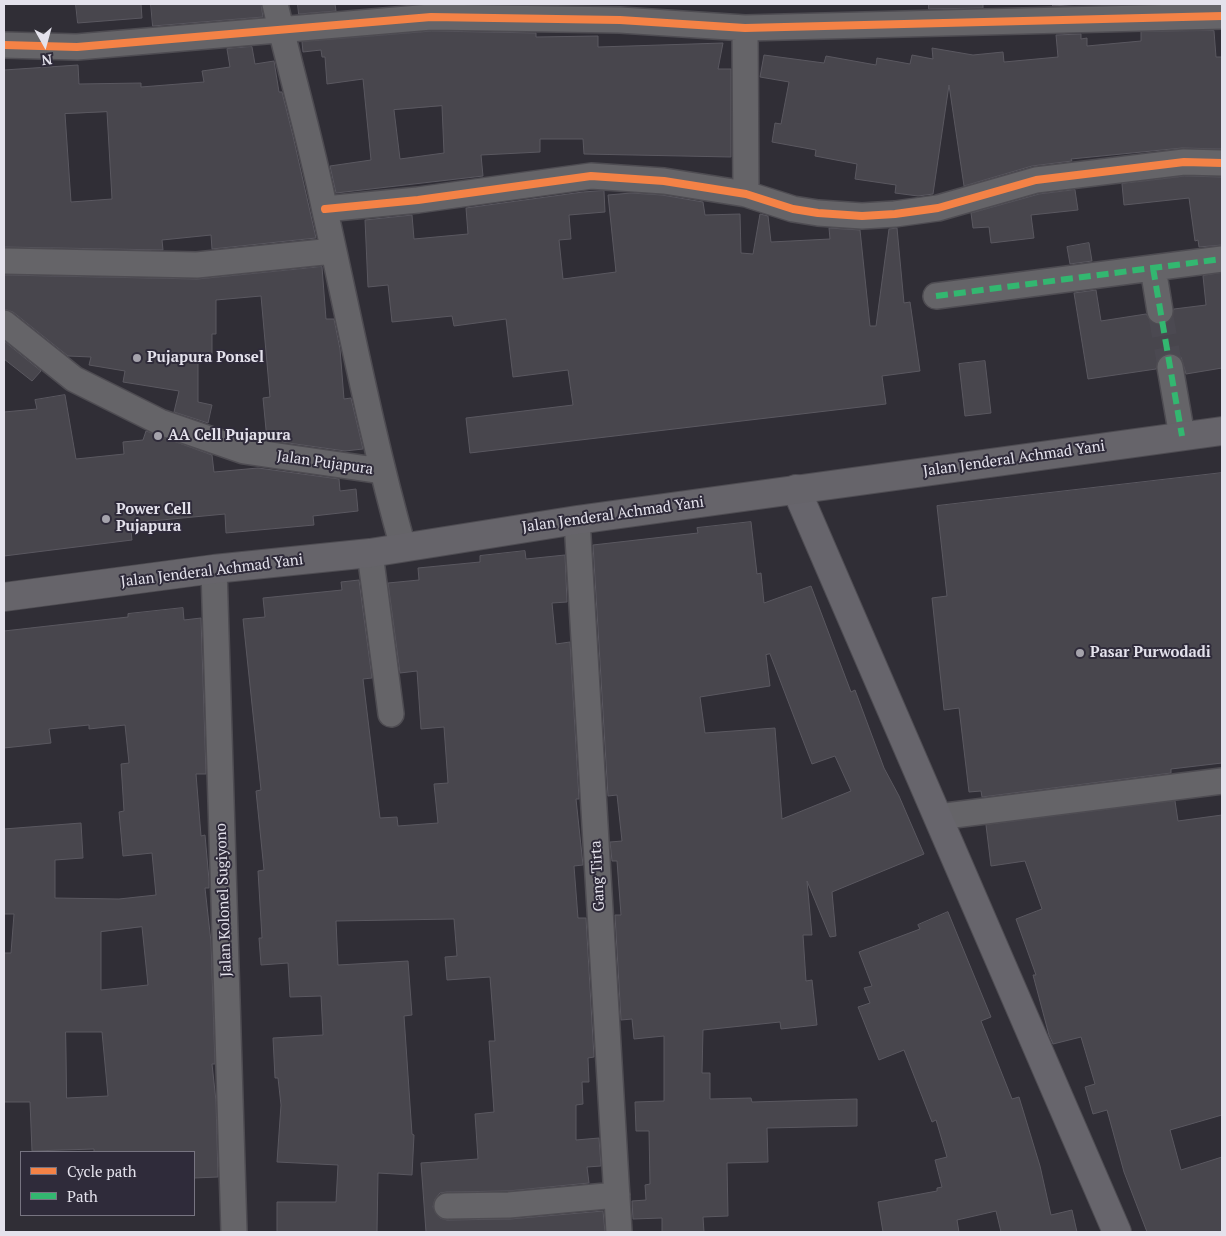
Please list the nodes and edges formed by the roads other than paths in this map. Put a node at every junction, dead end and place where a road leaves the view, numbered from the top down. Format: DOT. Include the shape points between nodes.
graph roads {
  1 [pos="275,4"];
  2 [pos="1222,16"];
  3 [pos="745,28"];
  4 [pos="281,29"];
  5 [pos="4,45"];
  6 [pos="1222,163"];
  7 [pos="746,194"];
  8 [pos="325,210"];
  9 [pos="334,251"];
  10 [pos="1222,259"];
  11 [pos="4,261"];
  12 [pos="1153,268"];
  13 [pos="936,296"];
  14 [pos="1160,311"];
  15 [pos="4,323"];
  16 [pos="1170,367"];
  17 [pos="1222,431"];
  18 [pos="1182,436"];
  19 [pos="382,471"];
  20 [pos="796,488"];
  21 [pos="577,520"];
  22 [pos="402,548"];
  23 [pos="370,553"];
  24 [pos="214,569"];
  25 [pos="4,597"];
  26 [pos="391,714"];
  27 [pos="1222,781"];
  28 [pos="938,817"];
  29 [pos="617,1195"];
  30 [pos="447,1206"];
  31 [pos="234,1232"];
  32 [pos="619,1232"];
  33 [pos="1117,1232"];
  1 -- 4 [label="street"];
  2 -- 3 [label="street"];
  3 -- 4 [label="street" via="620,20 432,17"];
  3 -- 7 [label="street"];
  4 -- 5 [label="street" via="77,47"];
  4 -- 8 [label="street"];
  6 -- 7 [label="street" via="1184,162 1036,180 938,208 895,214 818,213 793,209"];
  7 -- 8 [label="street" via="664,180 591,176"];
  8 -- 9 [label="street"];
  9 -- 11 [label="street" via="197,265"];
  9 -- 19 [label="street"];
  10 -- 12 [label="street"];
  12 -- 13 [label="street"];
  12 -- 14 [label="street"];
  15 -- 19 [label="street, Jalan Pujapura" via="74,379 160,422 244,452"];
  16 -- 18 [label="street"];
  17 -- 18 [label="main road, Jalan Jenderal Achmad Yani"];
  18 -- 20 [label="main road, Jalan Jenderal Achmad Yani"];
  19 -- 22 [label="street"];
  20 -- 21 [label="main road, Jalan Jenderal Achmad Yani"];
  20 -- 28 [label="main road"];
  21 -- 22 [label="main road, Jalan Jenderal Achmad Yani"];
  21 -- 29 [label="street, Gang Tirta"];
  22 -- 23 [label="main road, Jalan Jenderal Achmad Yani"];
  23 -- 24 [label="main road, Jalan Jenderal Achmad Yani"];
  23 -- 26 [label="street"];
  24 -- 25 [label="main road, Jalan Jenderal Achmad Yani"];
  24 -- 31 [label="street, Jalan Kolonel Sugiyono"];
  27 -- 28 [label="street"];
  28 -- 33 [label="main road"];
  29 -- 30 [label="street" via="509,1205"];
  29 -- 32 [label="street, Gang Tirta"];
}
